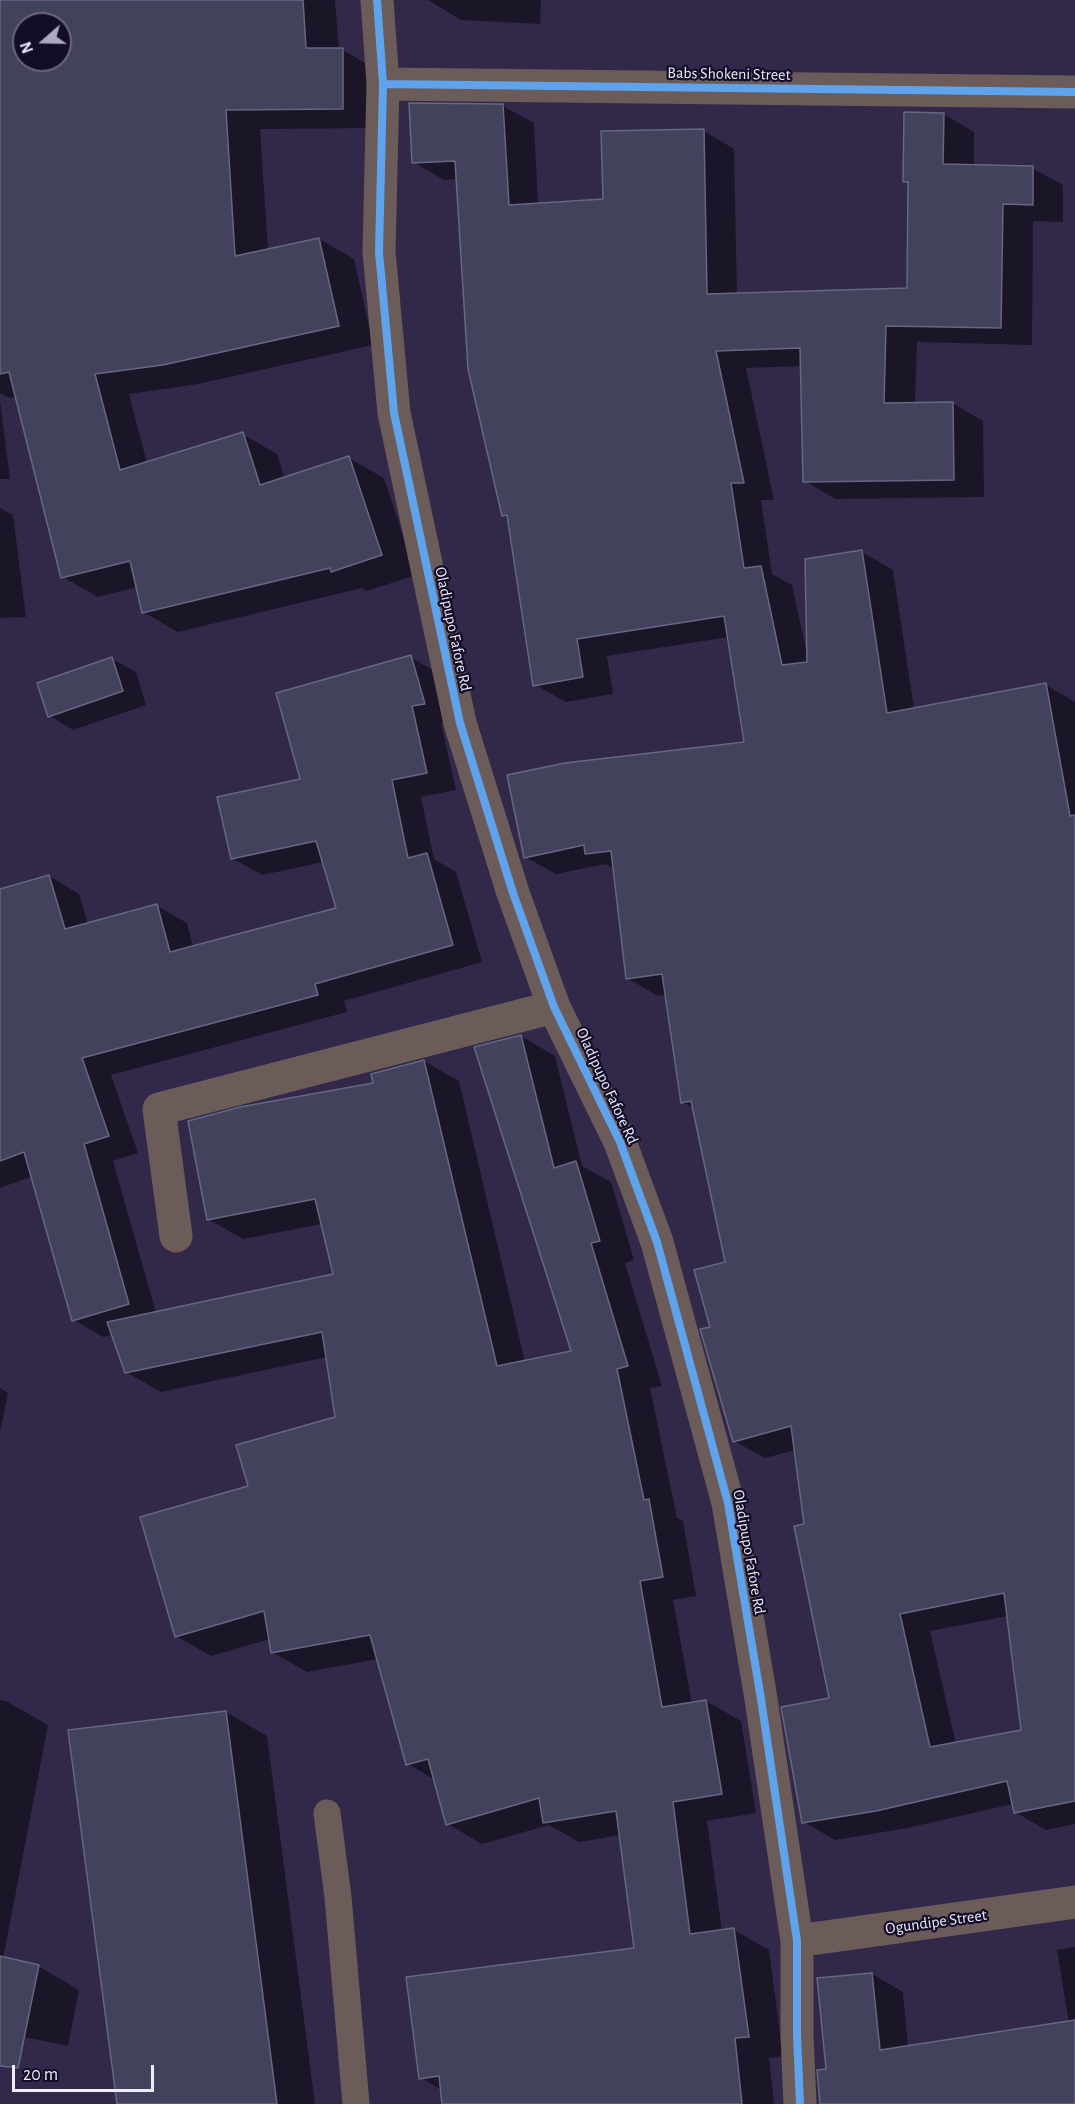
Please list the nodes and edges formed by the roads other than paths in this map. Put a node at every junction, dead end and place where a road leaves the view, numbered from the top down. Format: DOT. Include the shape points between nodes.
graph roads {
  1 [pos="377,0"];
  2 [pos="384,84"];
  3 [pos="1075,92"];
  4 [pos="554,1006"];
  5 [pos="176,1236"];
  6 [pos="327,1813"];
  7 [pos="1075,1902"];
  8 [pos="797,1941"];
  9 [pos="356,2104"];
  10 [pos="800,2104"];
  1 -- 2 [label="street, Oladipupo Fafore Rd"];
  2 -- 3 [label="street, Babs Shokeni Street"];
  2 -- 4 [label="street, Oladipupo Fafore Rd" via="379,252 394,413 460,723 513,893"];
  4 -- 5 [label="street" via="159,1109"];
  4 -- 8 [label="street, Oladipupo Fafore Rd" via="620,1142 657,1242 728,1503"];
  6 -- 9 [label="lane"];
  7 -- 8 [label="street, Ogundipe Street"];
  8 -- 10 [label="street, Oladipupo Fafore Rd"];
}
